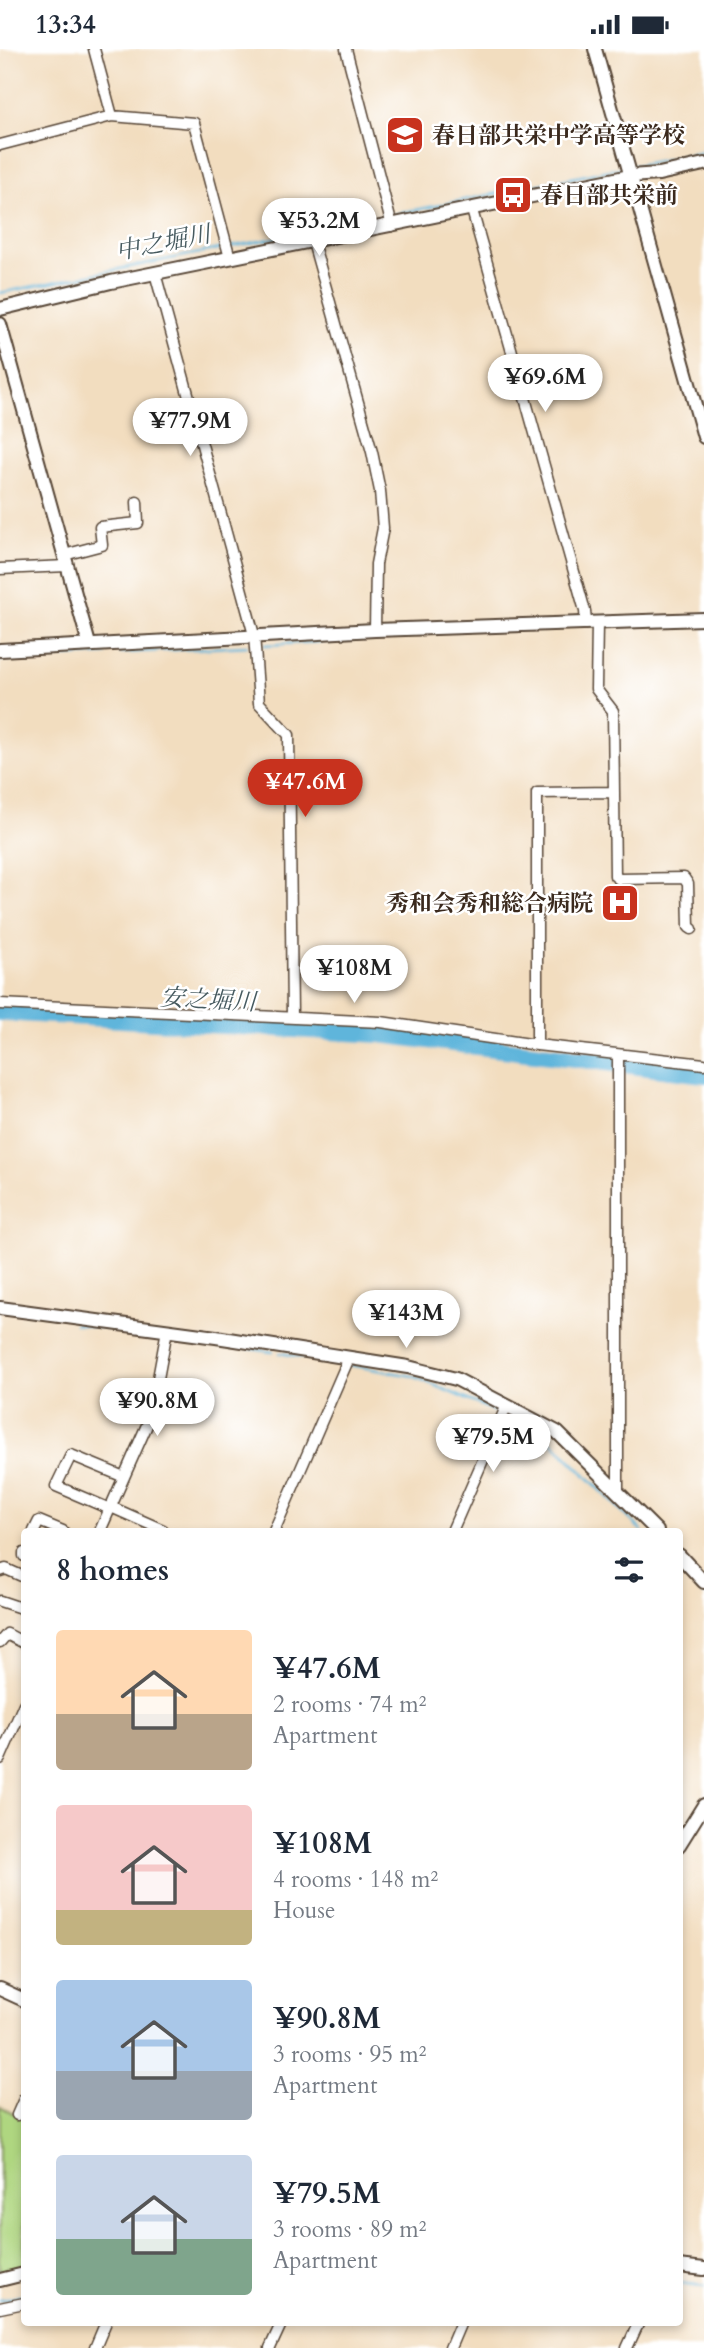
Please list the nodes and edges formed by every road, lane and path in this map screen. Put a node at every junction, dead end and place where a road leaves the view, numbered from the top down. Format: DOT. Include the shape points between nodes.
graph roads {
  1 [pos="94,49"];
  2 [pos="346,49"];
  3 [pos="595,49"];
  4 [pos="113,115"];
  5 [pos="0,145"];
  6 [pos="704,164"];
  7 [pos="631,176"];
  8 [pos="472,210"];
  9 [pos="392,226"];
  10 [pos="313,242"];
  11 [pos="230,258"];
  12 [pos="155,273"];
  13 [pos="0,309"];
  14 [pos="0,324"];
  15 [pos="704,437"];
  16 [pos="137,502"];
  17 [pos="66,560"];
  18 [pos="0,569"];
  19 [pos="704,619"];
  20 [pos="592,624"];
  21 [pos="375,630"];
  22 [pos="254,635"];
  23 [pos="89,644"];
  24 [pos="0,650"];
  25 [pos="614,792"];
  26 [pos="692,929"];
  27 [pos="0,1004"];
  28 [pos="292,1017"];
  29 [pos="537,1045"];
  30 [pos="618,1055"];
  31 [pos="704,1064"];
  32 [pos="0,1308"];
  33 [pos="167,1330"];
  34 [pos="349,1358"];
  35 [pos="507,1405"];
  36 [pos="124,1477"];
  37 [pos="618,1492"];
  38 [pos="110,1508"];
  39 [pos="36,1528"];
  40 [pos="55,1528"];
  41 [pos="101,1528"];
  42 [pos="160,1528"];
  43 [pos="275,1528"];
  44 [pos="453,1528"];
  45 [pos="653,1528"];
  46 [pos="683,1559"];
  47 [pos="0,1571"];
  48 [pos="21,1576"];
  49 [pos="704,1582"];
  50 [pos="0,1601"];
  51 [pos="21,1608"];
  52 [pos="21,1641"];
  53 [pos="0,1642"];
  54 [pos="21,1711"];
  55 [pos="0,1759"];
  56 [pos="704,1805"];
  57 [pos="683,1839"];
  58 [pos="0,1990"];
  59 [pos="21,1999"];
  60 [pos="21,2106"];
  61 [pos="17,2115"];
  62 [pos="683,2266"];
  63 [pos="704,2269"];
  64 [pos="21,2275"];
  65 [pos="0,2280"];
  66 [pos="21,2304"];
  67 [pos="0,2308"];
  68 [pos="104,2326"];
  69 [pos="280,2326"];
  70 [pos="459,2326"];
  71 [pos="637,2326"];
  72 [pos="95,2348"];
  73 [pos="270,2348"];
  74 [pos="450,2348"];
  75 [pos="627,2348"];
  1 -- 4 [label="street"];
  2 -- 9 [label="street"];
  3 -- 7 [label="street"];
  4 -- 5 [label="street"];
  4 -- 11 [label="street" via="194,123"];
  6 -- 7 [label="street"];
  7 -- 8 [label="street"];
  7 -- 15 [label="street"];
  8 -- 9 [label="street"];
  8 -- 20 [label="street"];
  9 -- 10 [label="street"];
  10 -- 11 [label="street"];
  10 -- 21 [label="street" via="380,491 383,528 376,564"];
  11 -- 12 [label="street"];
  12 -- 13 [label="street"];
  12 -- 22 [label="street"];
  14 -- 17 [label="street"];
  16 -- 17 [label="street" via="138,523 100,527 102,545"];
  17 -- 18 [label="street"];
  17 -- 23 [label="street"];
  19 -- 20 [label="street"];
  20 -- 21 [label="street"];
  20 -- 25 [label="street" via="596,688 613,711"];
  21 -- 22 [label="street"];
  22 -- 23 [label="street"];
  22 -- 28 [label="street" via="259,703 289,735"];
  23 -- 24 [label="street"];
  25 -- 26 [label="street" via="615,876 684,878"];
  25 -- 29 [label="street" via="537,793"];
  27 -- 28 [label="street"];
  28 -- 29 [label="street" via="381,1022"];
  29 -- 30 [label="street"];
  30 -- 31 [label="street"];
  30 -- 37 [label="street"];
  32 -- 33 [label="street"];
  33 -- 34 [label="street"];
  33 -- 36 [label="street" via="150,1416"];
  34 -- 35 [label="street" via="456,1380"];
  34 -- 43 [label="street"];
  35 -- 37 [label="street" via="557,1432"];
  35 -- 44 [label="street"];
  36 -- 38 [label="street"];
  36 -- 38 [label="street" via="71,1455 56,1486"];
  37 -- 45 [label="street"];
  38 -- 41 [label="street"];
  38 -- 42 [label="street"];
  39 -- 40 [label="street" via="39,1521"];
  46 -- 49 [label="street"];
  47 -- 48 [label="street"];
  50 -- 51 [label="street"];
  52 -- 53 [label="street" via="7,1634"];
  54 -- 55 [label="street"];
  56 -- 57 [label="street"];
  58 -- 59 [label="street"];
  60 -- 61 [label="street"];
  62 -- 63 [label="street"];
  64 -- 65 [label="street"];
  66 -- 67 [label="street"];
  68 -- 72 [label="street"];
  69 -- 73 [label="street"];
  70 -- 74 [label="street"];
  71 -- 75 [label="street"];
}
